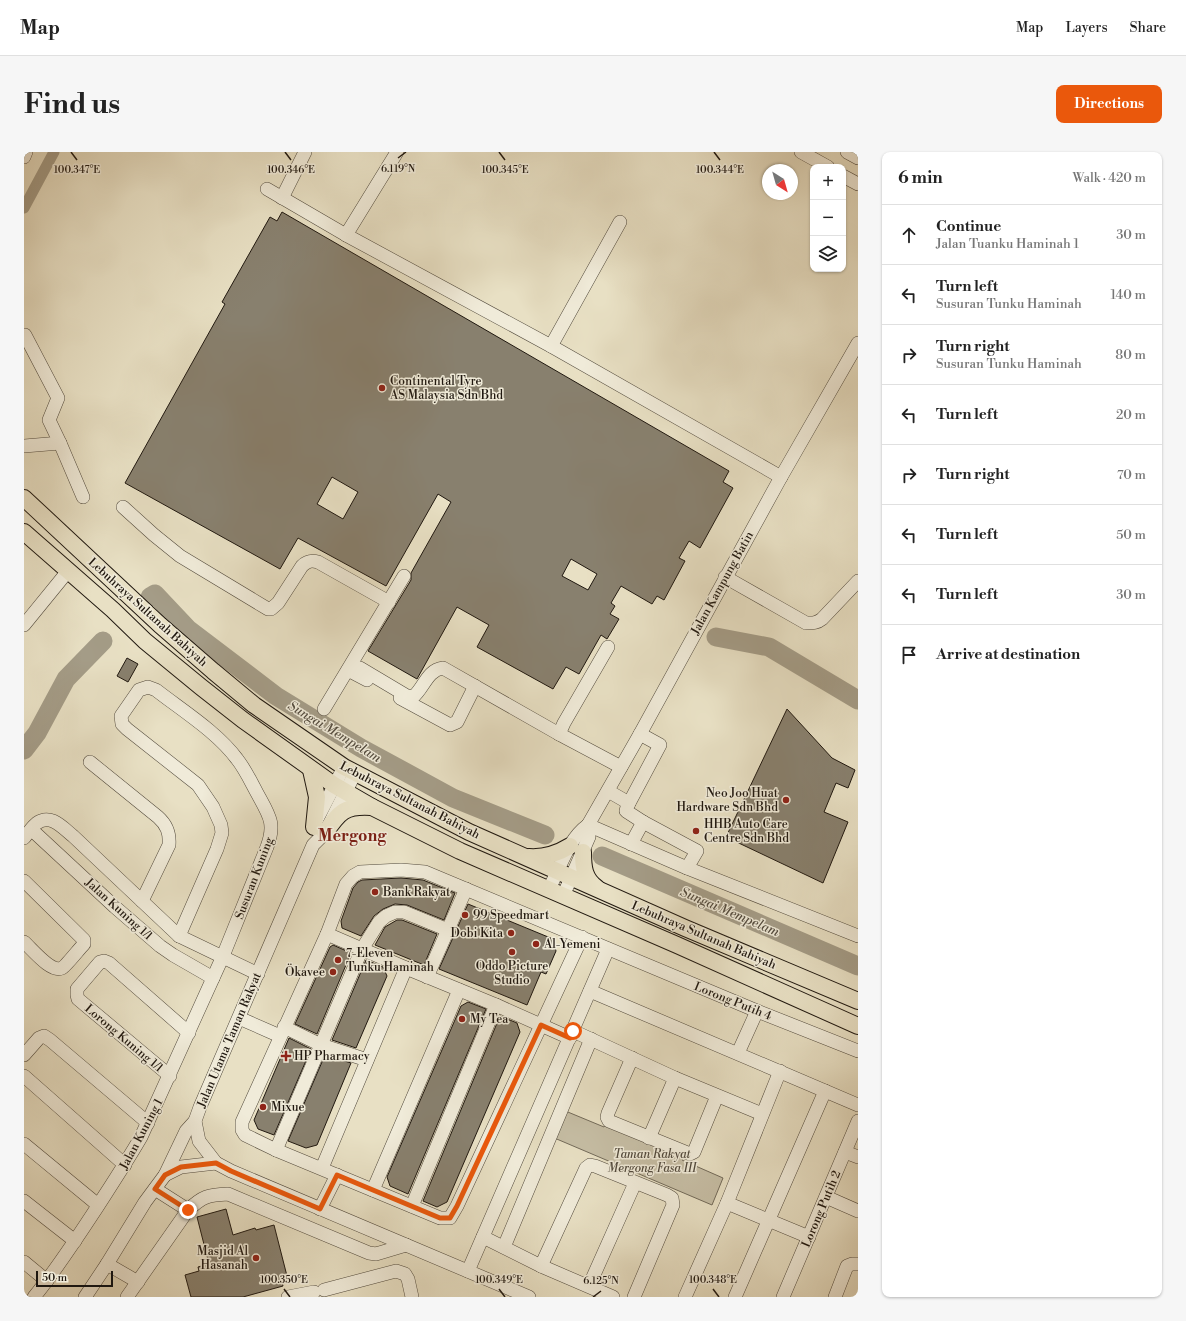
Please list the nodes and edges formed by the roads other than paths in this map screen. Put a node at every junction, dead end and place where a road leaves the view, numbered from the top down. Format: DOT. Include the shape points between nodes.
graph roads {
  1 [pos="26,152"];
  2 [pos="305,152"];
  3 [pos="397,152"];
  4 [pos="801,152"];
  5 [pos="847,152"];
  6 [pos="24,157"];
  7 [pos="858,158"];
  8 [pos="823,164"];
  9 [pos="846,178"];
  10 [pos="858,184"];
  11 [pos="267,189"];
  12 [pos="282,198"];
  13 [pos="620,222"];
  14 [pos="346,235"];
  15 [pos="25,336"];
  16 [pos="858,342"];
  17 [pos="551,346"];
  18 [pos="60,443"];
  19 [pos="24,446"];
  20 [pos="781,477"];
  21 [pos="83,497"];
  22 [pos="24,498"];
  23 [pos="123,507"];
  24 [pos="24,532"];
  25 [pos="68,571"];
  26 [pos="404,576"];
  27 [pos="725,577"];
  28 [pos="858,581"];
  29 [pos="389,602"];
  30 [pos="24,625"];
  31 [pos="608,647"];
  32 [pos="354,669"];
  33 [pos="475,686"];
  34 [pos="324,709"];
  35 [pos="560,734"];
  36 [pos="640,734"];
  37 [pos="90,762"];
  38 [pos="621,767"];
  39 [pos="312,770"];
  40 [pos="350,770"];
  41 [pos="340,788"];
  42 [pos="608,791"];
  43 [pos="629,802"];
  44 [pos="372,807"];
  45 [pos="643,822"];
  46 [pos="588,825"];
  47 [pos="28,834"];
  48 [pos="317,835"];
  49 [pos="631,844"];
  50 [pos="576,849"];
  51 [pos="525,856"];
  52 [pos="687,868"];
  53 [pos="565,874"];
  54 [pos="24,881"];
  55 [pos="466,889"];
  56 [pos="600,890"];
  57 [pos="556,892"];
  58 [pos="142,901"];
  59 [pos="448,930"];
  60 [pos="327,934"];
  61 [pos="179,936"];
  62 [pos="858,936"];
  63 [pos="582,937"];
  64 [pos="24,942"];
  65 [pos="362,949"];
  66 [pos="608,949"];
  67 [pos="223,956"];
  68 [pos="406,968"];
  69 [pos="258,974"];
  70 [pos="427,977"];
  71 [pos="213,978"];
  72 [pos="459,990"];
  73 [pos="590,991"];
  74 [pos="858,1001"];
  75 [pos="496,1005"];
  76 [pos="757,1012"];
  77 [pos="239,1018"];
  78 [pos="541,1025"];
  79 [pos="858,1026"];
  80 [pos="282,1032"];
  81 [pos="189,1033"];
  82 [pos="571,1035"];
  83 [pos="591,1040"];
  84 [pos="321,1045"];
  85 [pos="858,1051"];
  86 [pos="738,1053"];
  87 [pos="24,1055"];
  88 [pos="632,1058"];
  89 [pos="367,1060"];
  90 [pos="780,1071"];
  91 [pos="24,1076"];
  92 [pos="170,1076"];
  93 [pos="675,1078"];
  94 [pos="825,1091"];
  95 [pos="718,1096"];
  96 [pos="858,1105"];
  97 [pos="762,1114"];
  98 [pos="195,1121"];
  99 [pos="858,1121"];
  100 [pos="148,1123"];
  101 [pos="649,1138"];
  102 [pos="24,1144"];
  103 [pos="276,1150"];
  104 [pos="845,1152"];
  105 [pos="858,1157"];
  106 [pos="216,1163"];
  107 [pos="125,1165"];
  108 [pos="322,1168"];
  109 [pos="165,1175"];
  110 [pos="337,1175"];
  111 [pos="635,1183"];
  112 [pos="155,1189"];
  113 [pos="373,1190"];
  114 [pos="826,1197"];
  115 [pos="24,1201"];
  116 [pos="727,1203"];
  117 [pos="98,1205"];
  118 [pos="412,1206"];
  119 [pos="320,1209"];
  120 [pos="188,1210"];
  121 [pos="858,1211"];
  122 [pos="768,1221"];
  123 [pos="483,1237"];
  124 [pos="809,1237"];
  125 [pos="74,1242"];
  126 [pos="406,1245"];
  127 [pos="504,1248"];
  128 [pos="24,1262"];
  129 [pos="108,1264"];
  130 [pos="853,1265"];
  131 [pos="542,1266"];
  132 [pos="468,1271"];
  133 [pos="47,1281"];
  134 [pos="138,1282"];
  135 [pos="588,1286"];
  136 [pos="34,1297"];
  137 [pos="85,1297"];
  138 [pos="128,1297"];
  139 [pos="288,1297"];
  140 [pos="412,1297"];
  141 [pos="529,1297"];
  142 [pos="613,1297"];
  143 [pos="634,1297"];
  144 [pos="684,1297"];
  145 [pos="735,1297"];
  146 [pos="783,1297"];
  147 [pos="835,1297"];
  1 -- 6 [label="street"];
  2 -- 12 [label="street"];
  3 -- 14 [label="street"];
  4 -- 8 [label="street"];
  5 -- 7 [label="street"];
  9 -- 10 [label="street"];
  11 -- 12 [label="street"];
  12 -- 14 [label="street"];
  13 -- 17 [label="street"];
  14 -- 17 [label="street"];
  15 -- 18 [label="street" via="58,398 49,420"];
  16 -- 20 [label="street, Jalan Kampung Batin"];
  17 -- 20 [label="street"];
  18 -- 19 [label="street"];
  18 -- 21 [label="street"];
  20 -- 27 [label="street, Jalan Kampung Batin"];
  22 -- 40 [label="main road, Lebuhraya Sultanah Bahiyah" via="160,625 254,705"];
  23 -- 29 [label="street" via="180,556 268,610 275,606 305,562 310,561 318,562"];
  24 -- 25 [label="main road, Lebuhraya Sultanah Bahiyah"];
  25 -- 30 [label="street"];
  25 -- 39 [label="main road, Lebuhraya Sultanah Bahiyah" via="145,641 243,720"];
  26 -- 29 [label="street"];
  27 -- 28 [label="street" via="806,623 822,619"];
  27 -- 36 [label="street, Jalan Kampung Batin"];
  29 -- 32 [label="street"];
  31 -- 35 [label="street"];
  32 -- 33 [label="street" via="413,697 429,675 437,669 443,668"];
  32 -- 33 [label="street" via="450,725 457,722"];
  32 -- 34 [label="street"];
  33 -- 35 [label="street"];
  35 -- 38 [label="street"];
  36 -- 38 [label="street, Jalan Kampung Batin"];
  36 -- 43 [label="street" via="660,745"];
  37 -- 58 [label="street" via="165,823 168,830 169,845"];
  38 -- 42 [label="street, Jalan Kampung Batin"];
  39 -- 41 [label="main road, Lebuhraya Sultanah Bahiyah"];
  39 -- 48 [label="main road" via="318,797"];
  40 -- 41 [label="street, Jalan Utama Taman Rakyat"];
  40 -- 51 [label="main road, Lebuhraya Sultanah Bahiyah" via="469,832"];
  41 -- 44 [label="main road, Lebuhraya Sultanah Bahiyah"];
  41 -- 48 [label="street, Jalan Utama Taman Rakyat"];
  42 -- 43 [label="street"];
  42 -- 46 [label="street, Jalan Kampung Batin"];
  43 -- 45 [label="street" via="626,811"];
  44 -- 48 [label="main road" via="348,808 338,814"];
  44 -- 57 [label="main road, Lebuhraya Sultanah Bahiyah" via="460,851"];
  45 -- 49 [label="street"];
  45 -- 52 [label="street" via="697,851"];
  46 -- 49 [label="street"];
  46 -- 50 [label="street, Jalan Kampung Batin" via="589,837"];
  47 -- 58 [label="street" via="40,822 55,821"];
  47 -- 71 [label="street, Jalan Kuning 1/1" via="160,946"];
  48 -- 69 [label="street, Jalan Utama Taman Rakyat"];
  49 -- 52 [label="street"];
  50 -- 51 [label="main road" via="538,857"];
  50 -- 53 [label="street, Jalan Kampung Batin"];
  50 -- 56 [label="main road" via="590,883"];
  51 -- 53 [label="main road, Lebuhraya Sultanah Bahiyah"];
  52 -- 62 [label="street"];
  53 -- 56 [label="main road, Lebuhraya Sultanah Bahiyah"];
  53 -- 57 [label="street, Jalan Kampung Batin"];
  54 -- 64 [label="street" via="84,940 84,944 62,968 56,968 50,967"];
  55 -- 59 [label="street"];
  55 -- 60 [label="street, Lorong Putih 4" via="425,872 360,872 346,884"];
  55 -- 63 [label="street, Lorong Putih 4"];
  56 -- 74 [label="main road, Lebuhraya Sultanah Bahiyah"];
  57 -- 79 [label="main road, Lebuhraya Sultanah Bahiyah"];
  58 -- 61 [label="street"];
  59 -- 65 [label="street" via="404,912 395,912 379,922"];
  59 -- 70 [label="street"];
  60 -- 65 [label="street"];
  60 -- 80 [label="street"];
  61 -- 67 [label="street"];
  61 -- 67 [label="street, Susuran Kuning" via="218,850 222,826 198,785 122,724 121,716 124,711 139,690 148,686 224,744 243,768 271,822 270,839"];
  63 -- 66 [label="street, Lorong Putih 4"];
  63 -- 78 [label="street"];
  65 -- 68 [label="street"];
  65 -- 84 [label="street"];
  66 -- 73 [label="street"];
  66 -- 76 [label="street, Lorong Putih 4"];
  67 -- 69 [label="street"];
  67 -- 71 [label="street, Jalan Kuning 1"];
  68 -- 70 [label="street"];
  68 -- 89 [label="street"];
  69 -- 77 [label="street, Jalan Utama Taman Rakyat"];
  70 -- 72 [label="street"];
  71 -- 81 [label="street, Jalan Kuning 1"];
  72 -- 75 [label="street"];
  72 -- 113 [label="street"];
  73 -- 82 [label="street"];
  73 -- 86 [label="street"];
  75 -- 78 [label="street"];
  75 -- 118 [label="street"];
  76 -- 85 [label="street, Lorong Putih 4"];
  76 -- 86 [label="street"];
  77 -- 80 [label="street"];
  77 -- 98 [label="street, Jalan Utama Taman Rakyat"];
  78 -- 82 [label="street"];
  78 -- 118 [label="street" via="450,1218 440,1218"];
  80 -- 84 [label="street"];
  80 -- 103 [label="street" via="242,1122 245,1135"];
  81 -- 92 [label="street, Jalan Kuning 1"];
  81 -- 92 [label="street, Lorong Kuning 1/1" via="104,961 100,962 78,994"];
  82 -- 83 [label="street"];
  82 -- 123 [label="street"];
  83 -- 88 [label="street"];
  83 -- 127 [label="street"];
  84 -- 89 [label="street"];
  84 -- 103 [label="street"];
  86 -- 90 [label="street"];
  87 -- 100 [label="street" via="44,1036"];
  88 -- 93 [label="street"];
  88 -- 101 [label="street" via="607,1117 609,1121"];
  89 -- 108 [label="street"];
  90 -- 94 [label="street"];
  90 -- 97 [label="street"];
  91 -- 107 [label="street"];
  92 -- 100 [label="street, Jalan Kuning 1"];
  93 -- 95 [label="street"];
  93 -- 101 [label="street"];
  94 -- 96 [label="street"];
  94 -- 122 [label="street"];
  95 -- 97 [label="street"];
  95 -- 101 [label="street" via="694,1152 687,1154"];
  97 -- 116 [label="street"];
  98 -- 106 [label="street, Jalan Utama Taman Rakyat" via="199,1141"];
  98 -- 109 [label="street" via="186,1131"];
  99 -- 104 [label="street, Lorong Putih 2"];
  100 -- 107 [label="street, Jalan Kuning 1"];
  102 -- 117 [label="street"];
  103 -- 108 [label="street"];
  104 -- 105 [label="street"];
  104 -- 114 [label="street, Lorong Putih 2"];
  106 -- 109 [label="street" via="181,1167"];
  106 -- 119 [label="street, Jalan Utama Taman Rakyat"];
  107 -- 117 [label="street, Jalan Kuning 1"];
  108 -- 110 [label="street"];
  109 -- 112 [label="street"];
  110 -- 113 [label="street"];
  110 -- 119 [label="street"];
  111 -- 131 [label="street" via="595,1166 586,1168"];
  111 -- 135 [label="street"];
  111 -- 143 [label="street" via="667,1195 672,1198 673,1205"];
  112 -- 120 [label="street"];
  112 -- 129 [label="street"];
  113 -- 118 [label="street"];
  114 -- 121 [label="street"];
  114 -- 124 [label="street, Lorong Putih 2"];
  115 -- 125 [label="street"];
  116 -- 122 [label="street"];
  116 -- 144 [label="street"];
  117 -- 125 [label="street, Jalan Kuning 1"];
  119 -- 126 [label="street, Jalan Utama Taman Rakyat"];
  120 -- 126 [label="street" via="208,1195 228,1194 369,1253 376,1254"];
  120 -- 134 [label="street"];
  122 -- 124 [label="street"];
  122 -- 145 [label="street"];
  123 -- 127 [label="street"];
  123 -- 132 [label="street"];
  124 -- 146 [label="street, Lorong Putih 2"];
  125 -- 133 [label="street, Jalan Kuning 1"];
  126 -- 132 [label="street, Jalan Utama Taman Rakyat"];
  127 -- 131 [label="street"];
  128 -- 133 [label="street"];
  129 -- 134 [label="street"];
  129 -- 137 [label="street"];
  130 -- 147 [label="street"];
  131 -- 135 [label="street"];
  132 -- 141 [label="street, Jalan Utama Taman Rakyat"];
  133 -- 136 [label="street, Jalan Kuning 1"];
  134 -- 138 [label="street"];
  135 -- 142 [label="street"];
  139 -- 140 [label="street" via="396,1271 405,1274"];
}
